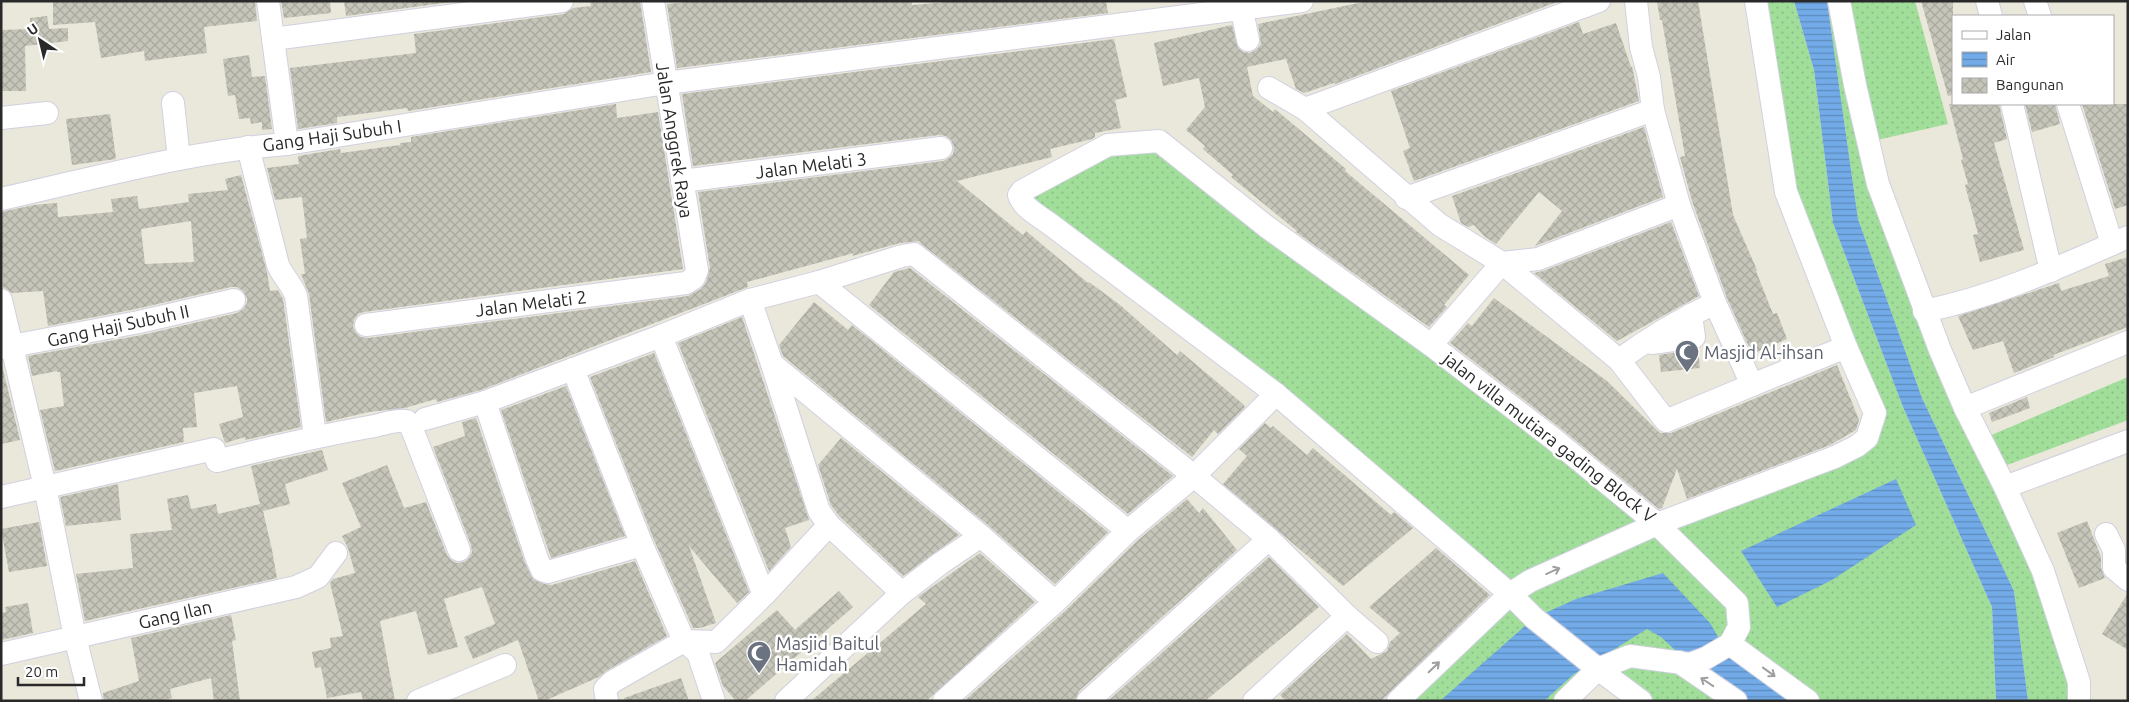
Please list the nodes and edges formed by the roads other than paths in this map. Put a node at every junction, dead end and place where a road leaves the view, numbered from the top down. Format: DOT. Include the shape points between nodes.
graph roads {
  1 [pos="268,1"];
  2 [pos="562,1"];
  3 [pos="653,1"];
  4 [pos="1302,1"];
  5 [pos="1599,1"];
  6 [pos="1636,1"];
  7 [pos="1756,1"];
  8 [pos="1839,1"];
  9 [pos="1987,1"];
  10 [pos="2036,1"];
  11 [pos="1241,5"];
  12 [pos="1991,15"];
  13 [pos="2040,15"];
  14 [pos="273,39"];
  15 [pos="1248,40"];
  16 [pos="666,83"];
  17 [pos="1269,88"];
  18 [pos="173,103"];
  19 [pos="2012,105"];
  20 [pos="2068,105"];
  21 [pos="1305,109"];
  22 [pos="1653,110"];
  23 [pos="47,113"];
  24 [pos="1,118"];
  25 [pos="287,144"];
  26 [pos="248,147"];
  27 [pos="940,148"];
  28 [pos="179,159"];
  29 [pos="682,182"];
  30 [pos="1406,198"];
  31 [pos="1,199"];
  32 [pos="1679,206"];
  33 [pos="2120,241"];
  34 [pos="1502,263"];
  35 [pos="2051,271"];
  36 [pos="694,278"];
  37 [pos="819,282"];
  38 [pos="1,300"];
  39 [pos="234,300"];
  40 [pos="750,300"];
  41 [pos="1715,304"];
  42 [pos="1924,312"];
  43 [pos="366,325"];
  44 [pos="661,336"];
  45 [pos="2128,342"];
  46 [pos="1431,344"];
  47 [pos="6,347"];
  48 [pos="1846,347"];
  49 [pos="1619,360"];
  50 [pos="772,364"];
  51 [pos="573,369"];
  52 [pos="1752,385"];
  53 [pos="1276,394"];
  54 [pos="485,402"];
  55 [pos="1965,408"];
  56 [pos="425,419"];
  57 [pos="315,436"];
  58 [pos="2128,441"];
  59 [pos="1194,476"];
  60 [pos="2005,487"];
  61 [pos="45,488"];
  62 [pos="1,497"];
  63 [pos="1657,524"];
  64 [pos="830,525"];
  65 [pos="1128,531"];
  66 [pos="2106,534"];
  67 [pos="981,536"];
  68 [pos="1269,539"];
  69 [pos="642,545"];
  70 [pos="459,550"];
  71 [pos="336,553"];
  72 [pos="2128,580"];
  73 [pos="902,593"];
  74 [pos="1510,594"];
  75 [pos="764,595"];
  76 [pos="1055,602"];
  77 [pos="1347,616"];
  78 [pos="75,637"];
  79 [pos="684,641"];
  80 [pos="1377,642"];
  81 [pos="1730,644"];
  82 [pos="1,654"];
  83 [pos="1679,662"];
  84 [pos="504,665"];
  85 [pos="1598,669"];
  86 [pos="798,697"];
  87 [pos="91,701"];
  88 [pos="418,701"];
  89 [pos="607,701"];
  90 [pos="714,701"];
  91 [pos="944,701"];
  92 [pos="1088,701"];
  93 [pos="1254,701"];
  94 [pos="1398,701"];
  95 [pos="1565,701"];
  96 [pos="1641,701"];
  97 [pos="1736,701"];
  98 [pos="1808,701"];
  99 [pos="2079,701"];
  1 -- 14 [label="street"];
  2 -- 14 [label="street"];
  3 -- 16 [label="street, Jalan Anggrek Raya"];
  4 -- 11 [label="street, Gang Haji Subuh I"];
  5 -- 21 [label="street"];
  6 -- 22 [label="street"];
  7 -- 48 [label="street, jalan villa mutiara gading Block V" via="1786,192"];
  8 -- 42 [label="street" via="1854,85 1878,184"];
  9 -- 12 [label="street"];
  10 -- 13 [label="street"];
  11 -- 15 [label="street"];
  11 -- 16 [label="street, Gang Haji Subuh I"];
  14 -- 25 [label="street"];
  16 -- 25 [label="street, Gang Haji Subuh I"];
  16 -- 29 [label="street, Jalan Anggrek Raya"];
  17 -- 21 [label="street"];
  18 -- 28 [label="street"];
  19 -- 35 [label="street"];
  20 -- 33 [label="street"];
  21 -- 30 [label="street"];
  22 -- 30 [label="street"];
  22 -- 32 [label="street"];
  23 -- 24 [label="street"];
  25 -- 26 [label="street, Gang Haji Subuh I"];
  26 -- 28 [label="street, Gang Haji Subuh I"];
  26 -- 57 [label="street" via="278,265 296,296"];
  27 -- 29 [label="street, Jalan Melati 3"];
  28 -- 31 [label="street, Gang Haji Subuh I"];
  29 -- 36 [label="street, Jalan Anggrek Raya" via="697,270"];
  30 -- 34 [label="street" via="1440,225"];
  32 -- 34 [label="street" via="1538,258"];
  32 -- 41 [label="street"];
  33 -- 35 [label="street"];
  34 -- 46 [label="street"];
  34 -- 49 [label="street"];
  35 -- 42 [label="street" via="1954,306"];
  36 -- 43 [label="street, Jalan Melati 2" via="686,283"];
  37 -- 40 [label="street"];
  37 -- 59 [label="street" via="914,254"];
  37 -- 65 [label="street"];
  38 -- 47 [label="street"];
  39 -- 47 [label="street, Gang Haji Subuh II"];
  40 -- 44 [label="street"];
  40 -- 50 [label="street"];
  41 -- 49 [label="street" via="1691,315 1694,337 1639,345"];
  41 -- 52 [label="street"];
  42 -- 55 [label="street"];
  44 -- 51 [label="street"];
  44 -- 75 [label="street"];
  45 -- 55 [label="street"];
  46 -- 53 [label="street, jalan villa mutiara gading Block V" via="1267,227 1159,141 1108,145 1022,191 1020,199 1026,206"];
  46 -- 63 [label="street, jalan villa mutiara gading Block V"];
  47 -- 61 [label="street"];
  48 -- 52 [label="street"];
  48 -- 63 [label="street, jalan villa mutiara gading Block V" via="1874,413 1867,438 1835,457"];
  49 -- 52 [label="street" via="1666,421"];
  50 -- 64 [label="street" via="819,511"];
  50 -- 67 [label="street"];
  51 -- 54 [label="street"];
  51 -- 69 [label="street"];
  53 -- 59 [label="street"];
  53 -- 74 [label="street"];
  54 -- 56 [label="street"];
  54 -- 69 [label="street" via="542,570 548,572"];
  55 -- 60 [label="street"];
  57 -- 61 [label="street" via="217,461 214,449"];
  57 -- 70 [label="street" via="407,421"];
  58 -- 60 [label="street"];
  59 -- 65 [label="street"];
  59 -- 68 [label="street"];
  60 -- 99 [label="street" via="2042,571 2079,682"];
  61 -- 62 [label="street"];
  61 -- 78 [label="street"];
  74 -- 63 [label="street, one-way" via="1530,581"];
  63 -- 81 [label="street" via="1737,603 1739,627"];
  64 -- 73 [label="street"];
  64 -- 75 [label="street"];
  65 -- 76 [label="street"];
  66 -- 72 [label="street" via="2114,550 2114,568"];
  67 -- 73 [label="street"];
  67 -- 76 [label="street"];
  68 -- 77 [label="street"];
  68 -- 92 [label="street"];
  69 -- 79 [label="street"];
  71 -- 78 [label="street, Gang Ilan" via="318,577 296,587"];
  73 -- 86 [label="street"];
  74 -- 85 [label="street" via="1534,618"];
  94 -- 74 [label="street, one-way"];
  75 -- 79 [label="street" via="716,642"];
  76 -- 91 [label="street"];
  77 -- 80 [label="street"];
  77 -- 93 [label="street"];
  78 -- 82 [label="street, Gang Ilan"];
  78 -- 87 [label="street"];
  79 -- 89 [label="street" via="612,682 605,689"];
  79 -- 90 [label="street" via="698,653"];
  81 -- 83 [label="street" via="1690,664"];
  81 -- 98 [label="street, one-way"];
  83 -- 85 [label="street" via="1630,656"];
  97 -- 83 [label="street, one-way"];
  84 -- 88 [label="street"];
  85 -- 95 [label="street"];
  85 -- 96 [label="street"];
}
